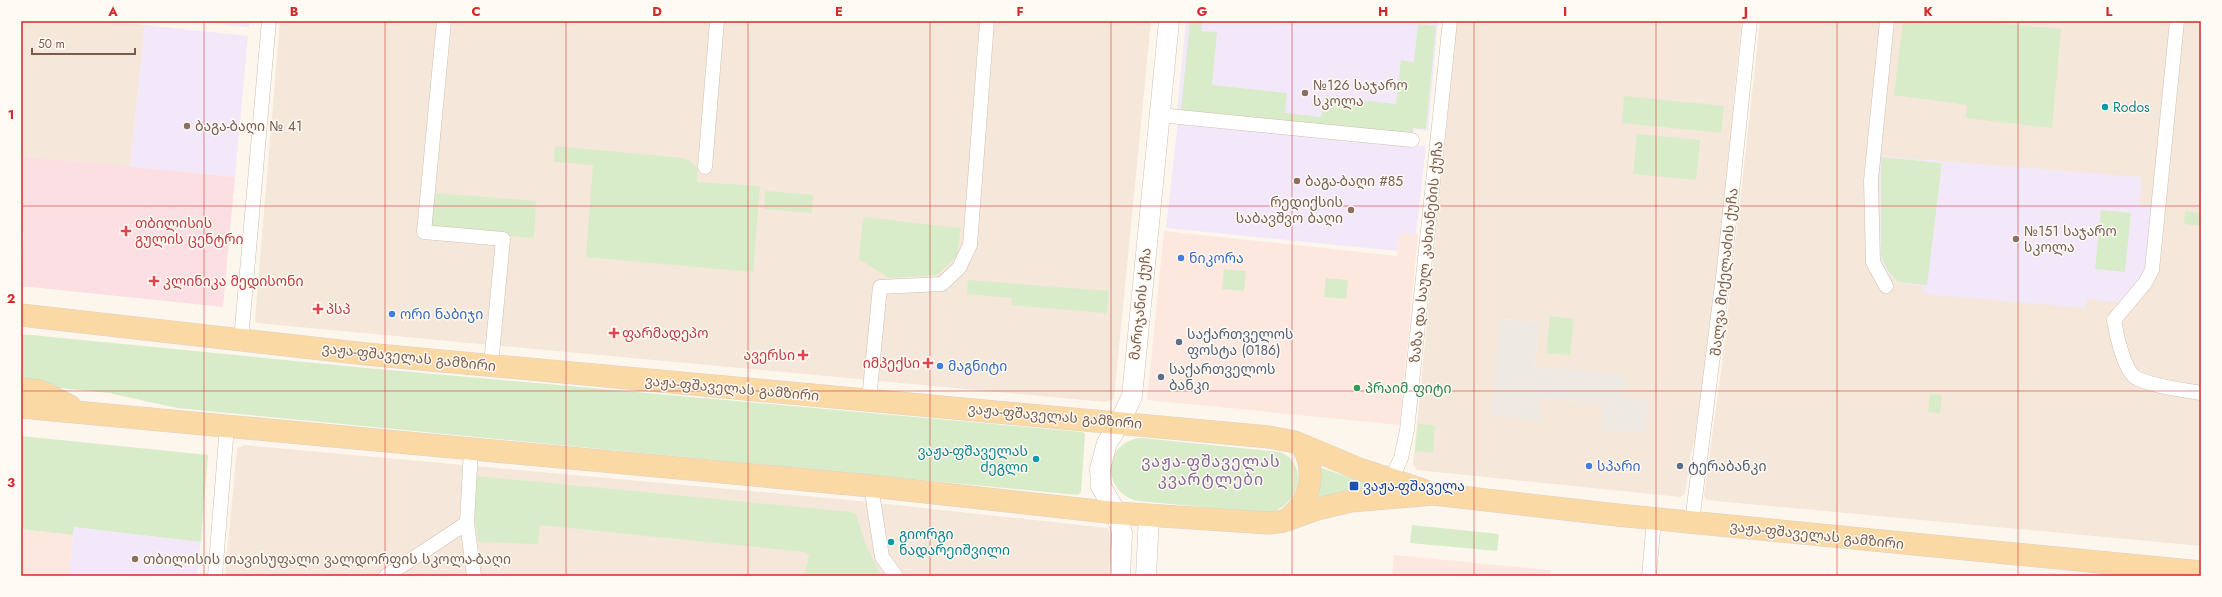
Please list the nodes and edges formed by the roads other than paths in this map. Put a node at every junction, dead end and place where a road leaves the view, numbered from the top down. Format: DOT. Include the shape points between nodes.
graph roads {
  1 [pos="269,21"];
  2 [pos="444,21"];
  3 [pos="717,21"];
  4 [pos="987,21"];
  5 [pos="1169,21"];
  6 [pos="1450,21"];
  7 [pos="1750,21"];
  8 [pos="1887,21"];
  9 [pos="2177,21"];
  10 [pos="1159,115"];
  11 [pos="1412,140"];
  12 [pos="705,167"];
  13 [pos="1886,286"];
  14 [pos="21,315"];
  15 [pos="48,318"];
  16 [pos="21,328"];
  17 [pos="241,340"];
  18 [pos="491,365"];
  19 [pos="21,389"];
  20 [pos="2201,393"];
  21 [pos="869,400"];
  22 [pos="21,407"];
  23 [pos="83,413"];
  24 [pos="1120,422"];
  25 [pos="227,426"];
  26 [pos="1302,445"];
  27 [pos="471,449"];
  28 [pos="1391,480"];
  29 [pos="871,486"];
  30 [pos="1434,494"];
  31 [pos="1116,513"];
  32 [pos="1149,516"];
  33 [pos="1654,519"];
  34 [pos="1286,520"];
  35 [pos="1692,522"];
  36 [pos="467,523"];
  37 [pos="1122,555"];
  38 [pos="1147,566"];
  39 [pos="2201,572"];
  40 [pos="215,576"];
  41 [pos="386,576"];
  42 [pos="474,576"];
  43 [pos="896,576"];
  44 [pos="1120,576"];
  45 [pos="1649,576"];
  1 -- 17 [label="street"];
  2 -- 18 [label="street" via="424,232 503,239"];
  3 -- 12 [label="street"];
  4 -- 21 [label="street" via="970,245 958,268 942,284 880,287"];
  5 -- 10 [label="street, მარიჯანის ქუჩა"];
  6 -- 28 [label="street, ზაზა და საულ კახიანების ქუჩა" via="1407,430 1401,458"];
  7 -- 35 [label="street, შალვა მიქელაძის ქუჩა" via="1724,269"];
  8 -- 13 [label="street" via="1871,180 1873,262"];
  9 -- 20 [label="street" via="2152,270 2142,287 2114,320 2126,365 2135,377"];
  10 -- 11 [label="street"];
  10 -- 24 [label="street, მარიჯანის ქუჩა" via="1132,396"];
  14 -- 15 [label="main road, ვაჟა-ფშაველას გამზირი"];
  15 -- 16 [label="main road"];
  15 -- 17 [label="main road, ვაჟა-ფშაველას გამზირი"];
  17 -- 18 [label="main road, ვაჟა-ფშაველას გამზირი"];
  18 -- 21 [label="main road, ვაჟა-ფშაველას გამზირი"];
  19 -- 23 [label="main road" via="40,391"];
  21 -- 24 [label="main road, ვაჟა-ფშაველას გამზირი"];
  22 -- 23 [label="main road, ვაჟა-ფშაველას გამზირი"];
  23 -- 25 [label="main road, ვაჟა-ფშაველას გამზირი"];
  24 -- 26 [label="main road, ვაჟა-ფშაველას გამზირი" via="1269,437"];
  24 -- 31 [label="street, მარიჯანის ქუჩა" via="1103,451 1100,477 1104,494"];
  25 -- 27 [label="main road, ვაჟა-ფშაველას გამზირი"];
  25 -- 40 [label="street"];
  26 -- 28 [label="main road, ვაჟა-ფშაველას გამზირი"];
  26 -- 34 [label="main road" via="1310,463 1307,494 1302,506"];
  27 -- 29 [label="main road, ვაჟა-ფშაველას გამზირი"];
  27 -- 36 [label="street"];
  28 -- 30 [label="main road, ვაჟა-ფშაველას გამზირი"];
  29 -- 31 [label="main road, ვაჟა-ფშაველას გამზირი"];
  29 -- 43 [label="street" via="882,557"];
  30 -- 33 [label="main road, ვაჟა-ფშაველას გამზირი"];
  30 -- 34 [label="main road, ვაჟა-ფშაველას გამზირი" via="1351,501"];
  31 -- 32 [label="main road, ვაჟა-ფშაველას გამზირი"];
  31 -- 37 [label="street, მარიჯანის ქუჩა" via="1122,533"];
  32 -- 34 [label="main road, ვაჟა-ფშაველას გამზირი" via="1261,523"];
  32 -- 38 [label="street"];
  33 -- 35 [label="main road, ვაჟა-ფშაველას გამზირი"];
  33 -- 45 [label="street"];
  35 -- 39 [label="main road, ვაჟა-ფშაველას გამზირი"];
  36 -- 41 [label="street"];
  36 -- 42 [label="street"];
  37 -- 38 [label="street"];
  37 -- 44 [label="street, მარიჯანის ქუჩა"];
}
